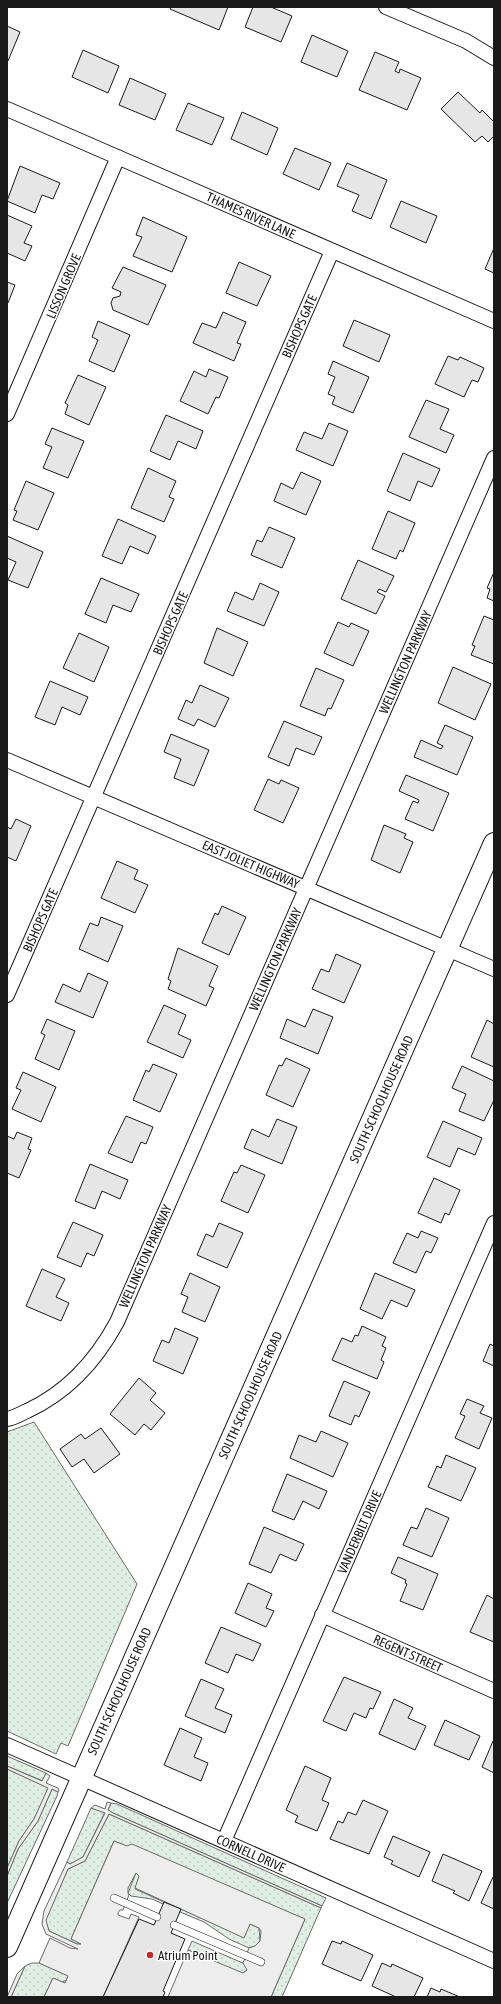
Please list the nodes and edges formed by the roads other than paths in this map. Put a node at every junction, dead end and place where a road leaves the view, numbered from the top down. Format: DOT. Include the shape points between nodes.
graph roads {
  1 [pos="386,7"];
  2 [pos="494,58"];
  3 [pos="7,109"];
  4 [pos="118,157"];
  5 [pos="332,251"];
  6 [pos="494,322"];
  7 [pos="7,414"];
  8 [pos="494,458"];
  9 [pos="7,760"];
  10 [pos="93,797"];
  11 [pos="494,843"];
  12 [pos="306,888"];
  13 [pos="448,948"];
  14 [pos="494,969"];
  15 [pos="7,995"];
  16 [pos="494,1223"];
  17 [pos="7,1419"];
  18 [pos="322,1615"];
  19 [pos="494,1691"];
  20 [pos="7,1745"];
  21 [pos="81,1778"];
  22 [pos="224,1841"];
  23 [pos="114,1898"];
  24 [pos="157,1917"];
  25 [pos="174,1925"];
  26 [pos="7,1947"];
  27 [pos="494,1961"];
  28 [pos="261,1962"];
  1 -- 2 [label="street" via="466,41"];
  3 -- 4 [label="street, THAMES RIVER LANE"];
  4 -- 5 [label="street, THAMES RIVER LANE"];
  4 -- 7 [label="street, LISSON GROVE"];
  5 -- 6 [label="street, THAMES RIVER LANE"];
  5 -- 10 [label="street, BISHOPS GATE"];
  8 -- 12 [label="street, WELLINGTON PARKWAY"];
  9 -- 10 [label="street, EAST JOLIET HIGHWAY"];
  10 -- 12 [label="street, EAST JOLIET HIGHWAY"];
  10 -- 15 [label="street, BISHOPS GATE"];
  11 -- 13 [label="street, SOUTH SCHOOLHOUSE ROAD"];
  12 -- 13 [label="street, EAST JOLIET HIGHWAY"];
  12 -- 17 [label="street, WELLINGTON PARKWAY" via="107,1341 94,1360 58,1394 37,1407"];
  13 -- 14 [label="street, EAST JOLIET HIGHWAY"];
  13 -- 21 [label="street, SOUTH SCHOOLHOUSE ROAD"];
  16 -- 18 [label="street, VANDERBILT DRIVE"];
  18 -- 19 [label="street, REGENT STREET"];
  18 -- 22 [label="street, VANDERBILT DRIVE"];
  20 -- 21 [label="street, CORNELL DRIVE"];
  21 -- 22 [label="street, CORNELL DRIVE"];
  21 -- 26 [label="street, SOUTH SCHOOLHOUSE ROAD"];
  22 -- 27 [label="street, CORNELL DRIVE"];
  23 -- 24 [label="lane"];
  25 -- 28 [label="lane"];
}
